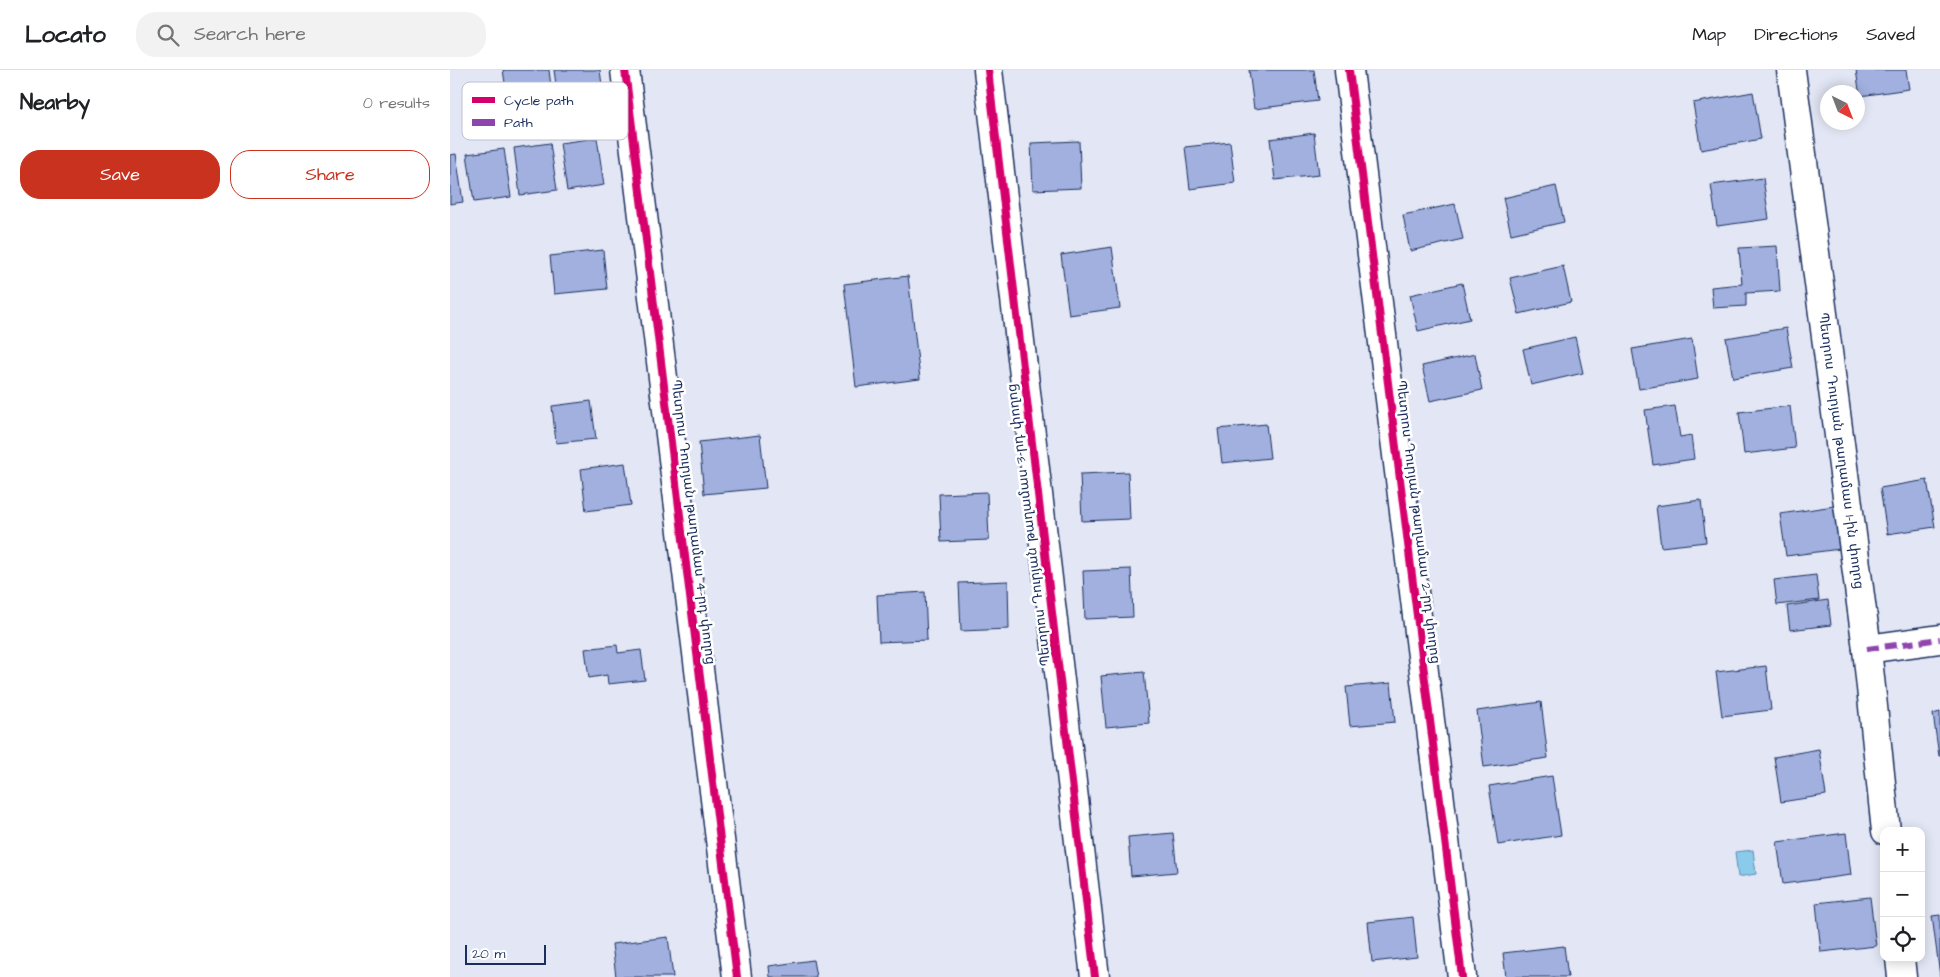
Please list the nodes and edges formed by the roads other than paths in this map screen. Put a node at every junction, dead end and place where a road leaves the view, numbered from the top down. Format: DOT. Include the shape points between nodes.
graph roads {
  1 [pos="988,70"];
  2 [pos="1349,70"];
  3 [pos="1792,70"];
  4 [pos="628,94"];
  5 [pos="1940,639"];
  6 [pos="1867,649"];
  7 [pos="1886,827"];
  8 [pos="1900,962"];
  9 [pos="737,977"];
  10 [pos="1095,977"];
  11 [pos="1462,977"];
  12 [pos="1902,977"];
  1 -- 10 [label="street, Պետրոս Դուրյան թաղամաս 3-րդ փողոց"];
  2 -- 11 [label="street, Պետրոս Դուրյան թաղամաս 2-րդ փողոց"];
  3 -- 6 [label="street, Պետրոս Դուրյան թաղամաս 1-ին փողոց"];
  4 -- 9 [label="street, Պետրոս Դուրյան թաղամաս 4-րդ փողոց"];
  5 -- 6 [label="street"];
  6 -- 7 [label="street, Պետրոս Դուրյան թաղամաս 1-ին փողոց"];
  8 -- 12 [label="street"];
}
